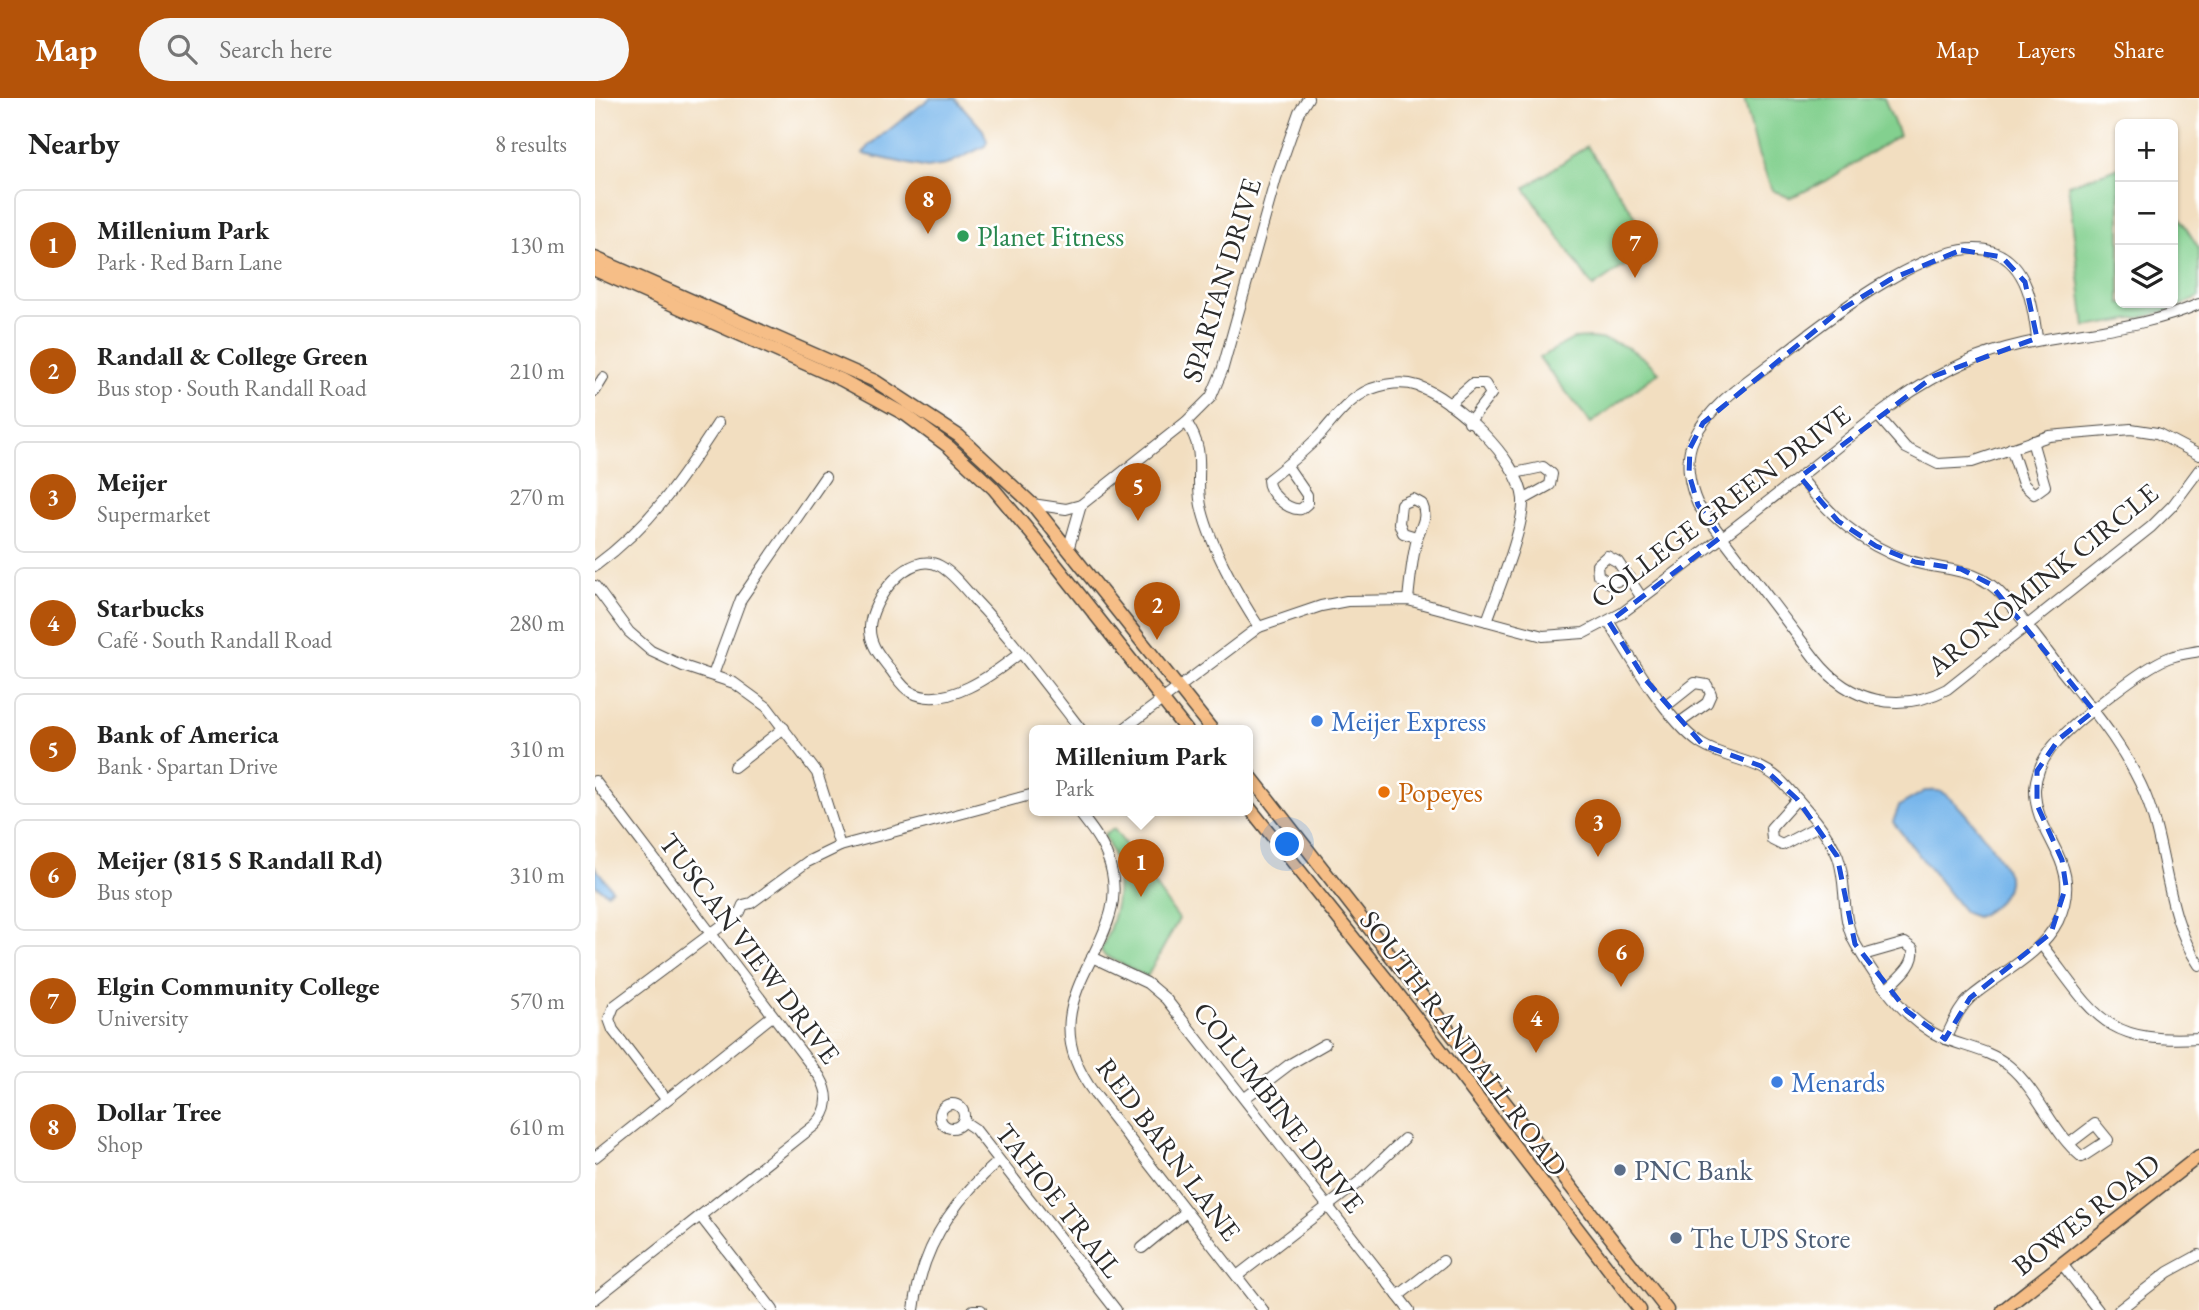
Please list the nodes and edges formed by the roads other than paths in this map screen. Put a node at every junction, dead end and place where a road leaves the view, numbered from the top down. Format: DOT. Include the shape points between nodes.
graph roads {
  1 [pos="1308,98"];
  2 [pos="595,258"];
  3 [pos="595,270"];
  4 [pos="2199,304"];
  5 [pos="2037,338"];
  6 [pos="603,378"];
  7 [pos="595,391"];
  8 [pos="1450,404"];
  9 [pos="1878,416"];
  10 [pos="1186,422"];
  11 [pos="1469,422"];
  12 [pos="718,423"];
  13 [pos="2032,441"];
  14 [pos="2011,448"];
  15 [pos="2199,455"];
  16 [pos="1287,466"];
  17 [pos="2199,470"];
  18 [pos="1515,473"];
  19 [pos="825,477"];
  20 [pos="1800,477"];
  21 [pos="1523,500"];
  22 [pos="1033,505"];
  23 [pos="1081,505"];
  24 [pos="1416,537"];
  25 [pos="1721,537"];
  26 [pos="1068,550"];
  27 [pos="595,566"];
  28 [pos="1629,578"];
  29 [pos="595,586"];
  30 [pos="1642,598"];
  31 [pos="1408,600"];
  32 [pos="1487,621"];
  33 [pos="1609,622"];
  34 [pos="2027,626"];
  35 [pos="1259,627"];
  36 [pos="2199,651"];
  37 [pos="1020,653"];
  38 [pos="713,674"];
  39 [pos="1177,686"];
  40 [pos="1162,698"];
  41 [pos="1666,706"];
  42 [pos="2094,711"];
  43 [pos="1679,723"];
  44 [pos="1076,725"];
  45 [pos="1128,725"];
  46 [pos="1182,725"];
  47 [pos="1208,725"];
  48 [pos="784,728"];
  49 [pos="734,767"];
  50 [pos="1253,780"];
  51 [pos="595,781"];
  52 [pos="1029,795"];
  53 [pos="1797,799"];
  54 [pos="1253,812"];
  55 [pos="1082,816"];
  56 [pos="1818,827"];
  57 [pos="840,846"];
  58 [pos="711,933"];
  59 [pos="2041,944"];
  60 [pos="1863,956"];
  61 [pos="1092,957"];
  62 [pos="2199,965"];
  63 [pos="1888,988"];
  64 [pos="772,1016"];
  65 [pos="1945,1038"];
  66 [pos="2199,1038"];
  67 [pos="1325,1044"];
  68 [pos="1245,1098"];
  69 [pos="666,1099"];
  70 [pos="964,1121"];
  71 [pos="1404,1139"];
  72 [pos="2070,1143"];
  73 [pos="2199,1156"];
  74 [pos="595,1157"];
  75 [pos="999,1161"];
  76 [pos="1328,1206"];
  77 [pos="1186,1212"];
  78 [pos="701,1217"];
  79 [pos="1142,1248"];
  80 [pos="2199,1255"];
  81 [pos="1443,1261"];
  82 [pos="2062,1264"];
  83 [pos="1237,1276"];
  84 [pos="1398,1296"];
  85 [pos="595,1299"];
  86 [pos="773,1310"];
  87 [pos="914,1310"];
  88 [pos="973,1310"];
  89 [pos="981,1310"];
  90 [pos="1116,1310"];
  91 [pos="1263,1310"];
  92 [pos="1409,1310"];
  93 [pos="1640,1310"];
  94 [pos="1667,1310"];
  95 [pos="2003,1310"];
  96 [pos="2098,1310"];
  97 [pos="2119,1310"];
  1 -- 10 [label="street, SPARTAN DRIVE" via="1276,178 1222,371 1211,397"];
  2 -- 22 [label="main road" via="875,381 959,436"];
  3 -- 40 [label="main road" via="842,380 906,415 949,447 993,488"];
  4 -- 5 [label="street, COLLEGE GREEN DRIVE" via="2155,321"];
  5 -- 9 [label="street, COLLEGE GREEN DRIVE" via="1934,376"];
  5 -- 25 [label="street, ARONOMINK CIRCLE" via="2025,282 2011,263 1988,251 1945,255 1865,293 1726,398 1703,423 1690,448 1691,486 1698,505"];
  6 -- 7 [label="street"];
  8 -- 11 [label="street"];
  8 -- 11 [label="street" via="1472,384 1486,384 1491,394"];
  8 -- 16 [label="street" via="1409,384 1368,390 1351,401"];
  9 -- 14 [label="street" via="1906,449 1938,464 1972,463"];
  9 -- 20 [label="street, COLLEGE GREEN DRIVE"];
  10 -- 23 [label="street, SPARTAN DRIVE"];
  10 -- 35 [label="street" via="1201,451 1201,509"];
  11 -- 18 [label="street"];
  12 -- 27 [label="street" via="652,518"];
  13 -- 14 [label="street"];
  13 -- 14 [label="street" via="2045,486 2034,495 2023,484"];
  13 -- 15 [label="street" via="2131,429 2157,433"];
  16 -- 16 [label="street" via="1307,495 1304,507 1291,508 1272,492 1268,480"];
  17 -- 34 [label="street, ARONOMINK CIRCLE" via="2157,522"];
  18 -- 21 [label="street"];
  18 -- 21 [label="street" via="1543,467 1552,474 1550,485"];
  19 -- 38 [label="street" via="741,599"];
  20 -- 25 [label="street, COLLEGE GREEN DRIVE"];
  20 -- 34 [label="street" via="1830,514 1861,538 1904,559 1961,569 1984,579"];
  21 -- 32 [label="street" via="1520,523"];
  22 -- 23 [label="street" via="1066,509"];
  22 -- 26 [label="main road"];
  23 -- 26 [label="street"];
  24 -- 31 [label="street"];
  25 -- 30 [label="street, COLLEGE GREEN DRIVE"];
  25 -- 34 [label="street, ARONOMINK CIRCLE" via="1827,673 1846,688 1876,701 1897,703 1938,694"];
  26 -- 39 [label="main road"];
  28 -- 30 [label="street"];
  29 -- 38 [label="street" via="640,643 665,659"];
  30 -- 33 [label="street, COLLEGE GREEN DRIVE"];
  31 -- 32 [label="street, COLLEGE GREEN DRIVE"];
  31 -- 35 [label="street, COLLEGE GREEN DRIVE" via="1347,601 1297,612"];
  32 -- 33 [label="street, COLLEGE GREEN DRIVE" via="1553,636 1584,633"];
  33 -- 41 [label="street"];
  34 -- 42 [label="street"];
  35 -- 39 [label="street, COLLEGE GREEN DRIVE"];
  36 -- 42 [label="street" via="2165,659"];
  37 -- 37 [label="street" via="972,687 920,696 905,688 875,648 870,620 901,572 914,564 934,563 949,572"];
  37 -- 44 [label="street"];
  38 -- 48 [label="street" via="757,697"];
  39 -- 40 [label="street, COLLEGE GREEN DRIVE"];
  39 -- 47 [label="main road"];
  40 -- 45 [label="street, COLLEGE GREEN DRIVE"];
  40 -- 46 [label="main road"];
  41 -- 43 [label="street"];
  41 -- 43 [label="street" via="1695,683 1707,685 1711,694 1707,703"];
  42 -- 59 [label="street" via="2059,739 2037,771 2037,805 2062,860 2066,886 2059,919"];
  42 -- 62 [label="street" via="2145,795 2176,915"];
  43 -- 53 [label="street" via="1703,745 1773,773"];
  48 -- 49 [label="street"];
  48 -- 57 [label="street" via="823,785"];
  50 -- 94 [label="main road, SOUTH RANDALL ROAD"];
  51 -- 58 [label="street, TUSCAN VIEW DRIVE"];
  52 -- 57 [label="street"];
  53 -- 56 [label="street"];
  53 -- 56 [label="street" via="1771,828 1772,839 1782,845"];
  54 -- 93 [label="main road, SOUTH RANDALL ROAD"];
  55 -- 61 [label="street, RED BARN LANE" via="1101,842 1112,875 1110,915"];
  56 -- 60 [label="street" via="1837,856 1849,928"];
  57 -- 58 [label="street" via="743,905"];
  58 -- 64 [label="street, TUSCAN VIEW DRIVE"];
  58 -- 69 [label="street" via="609,1014 613,1030"];
  59 -- 65 [label="street" via="1970,998"];
  59 -- 66 [label="street" via="2092,1009 2113,1027 2140,1038"];
  60 -- 63 [label="street"];
  60 -- 63 [label="street" via="1905,943 1913,949 1910,966"];
  61 -- 68 [label="street, COLUMBINE DRIVE" via="1158,991"];
  61 -- 77 [label="street, RED BARN LANE" via="1071,1006 1072,1055 1087,1084"];
  63 -- 65 [label="street" via="1916,1020"];
  64 -- 69 [label="street"];
  64 -- 78 [label="street, TUSCAN VIEW DRIVE" via="824,1085 825,1113"];
  65 -- 72 [label="street" via="2007,1065"];
  67 -- 68 [label="street"];
  68 -- 76 [label="street, COLUMBINE DRIVE"];
  69 -- 74 [label="street"];
  70 -- 75 [label="street, TAHOE TRAIL"];
  71 -- 76 [label="street"];
  73 -- 82 [label="main road, BOWES ROAD"];
  75 -- 87 [label="street" via="962,1197 938,1233 923,1269"];
  75 -- 90 [label="street, TAHOE TRAIL"];
  76 -- 83 [label="street"];
  76 -- 84 [label="street, COLUMBINE DRIVE"];
  77 -- 79 [label="street"];
  77 -- 83 [label="street, RED BARN LANE"];
  78 -- 85 [label="street, TUSCAN VIEW DRIVE"];
  78 -- 86 [label="street"];
  80 -- 97 [label="street" via="2168,1272"];
  81 -- 84 [label="street"];
  82 -- 95 [label="main road, BOWES ROAD"];
  82 -- 96 [label="street"];
  83 -- 91 [label="street, RED BARN LANE"];
  84 -- 92 [label="street, COLUMBINE DRIVE"];
  88 -- 89 [label="street"];
}
